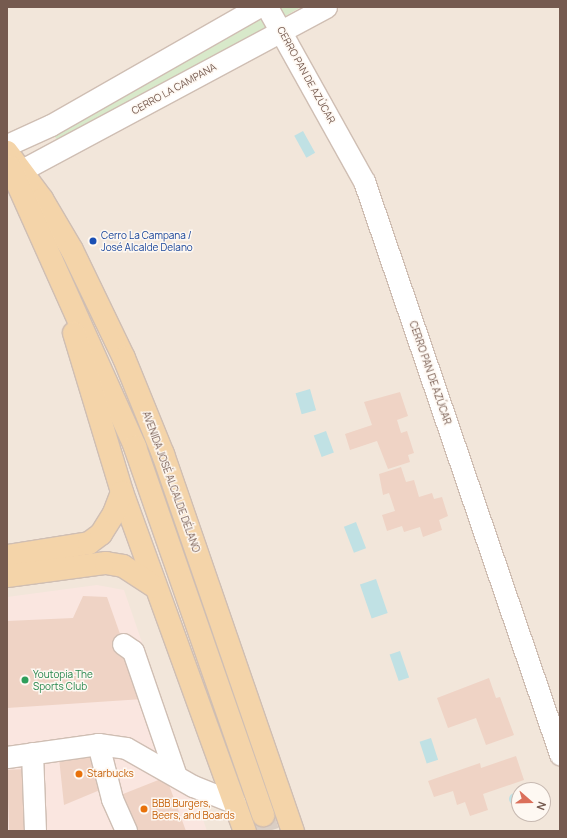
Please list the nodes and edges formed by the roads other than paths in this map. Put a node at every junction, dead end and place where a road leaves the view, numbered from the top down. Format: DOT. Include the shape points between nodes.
graph roads {
  1 [pos="258,7"];
  2 [pos="267,7"];
  3 [pos="326,7"];
  4 [pos="281,32"];
  5 [pos="7,146"];
  6 [pos="7,152"];
  7 [pos="14,164"];
  8 [pos="7,187"];
  9 [pos="24,204"];
  10 [pos="60,276"];
  11 [pos="122,492"];
  12 [pos="7,556"];
  13 [pos="7,576"];
  14 [pos="155,587"];
  15 [pos="123,644"];
  16 [pos="553,715"];
  17 [pos="98,744"];
  18 [pos="32,753"];
  19 [pos="560,754"];
  20 [pos="7,757"];
  21 [pos="176,776"];
  22 [pos="235,803"];
  23 [pos="263,815"];
  24 [pos="35,831"];
  25 [pos="126,831"];
  26 [pos="245,831"];
  27 [pos="293,831"];
  1 -- 5 [label="street"];
  2 -- 4 [label="street, CERRO PAN DE AZÚCAR"];
  3 -- 4 [label="street, CERRO LA CAMPANA"];
  4 -- 7 [label="street, CERRO LA CAMPANA"];
  4 -- 16 [label="street, CERRO PAN DE AZÚCAR" via="364,181"];
  6 -- 7 [label="main road, AVENIDA JOSÉ ALCALDE DÉLANO"];
  7 -- 9 [label="main road, AVENIDA JOSÉ ALCALDE DÉLANO"];
  7 -- 27 [label="main road, AVENIDA JOSÉ ALCALDE DÉLANO" via="72,250 124,358 165,460"];
  8 -- 9 [label="main road"];
  9 -- 10 [label="main road, AVENIDA JOSÉ ALCALDE DÉLANO"];
  10 -- 11 [label="main road" via="81,365"];
  10 -- 23 [label="main road, AVENIDA JOSÉ ALCALDE DÉLANO" via="135,447"];
  11 -- 12 [label="main road" via="114,513 101,534 89,543"];
  11 -- 14 [label="main road"];
  13 -- 14 [label="main road" via="106,563 130,570"];
  14 -- 22 [label="main road"];
  15 -- 21 [label="street" via="133,651"];
  16 -- 19 [label="street, CERRO PAN DE AZÚCAR"];
  17 -- 18 [label="street"];
  17 -- 21 [label="street" via="126,748"];
  17 -- 25 [label="street" via="112,799"];
  18 -- 20 [label="street"];
  18 -- 24 [label="street"];
  21 -- 22 [label="street"];
  22 -- 26 [label="main road"];
}
